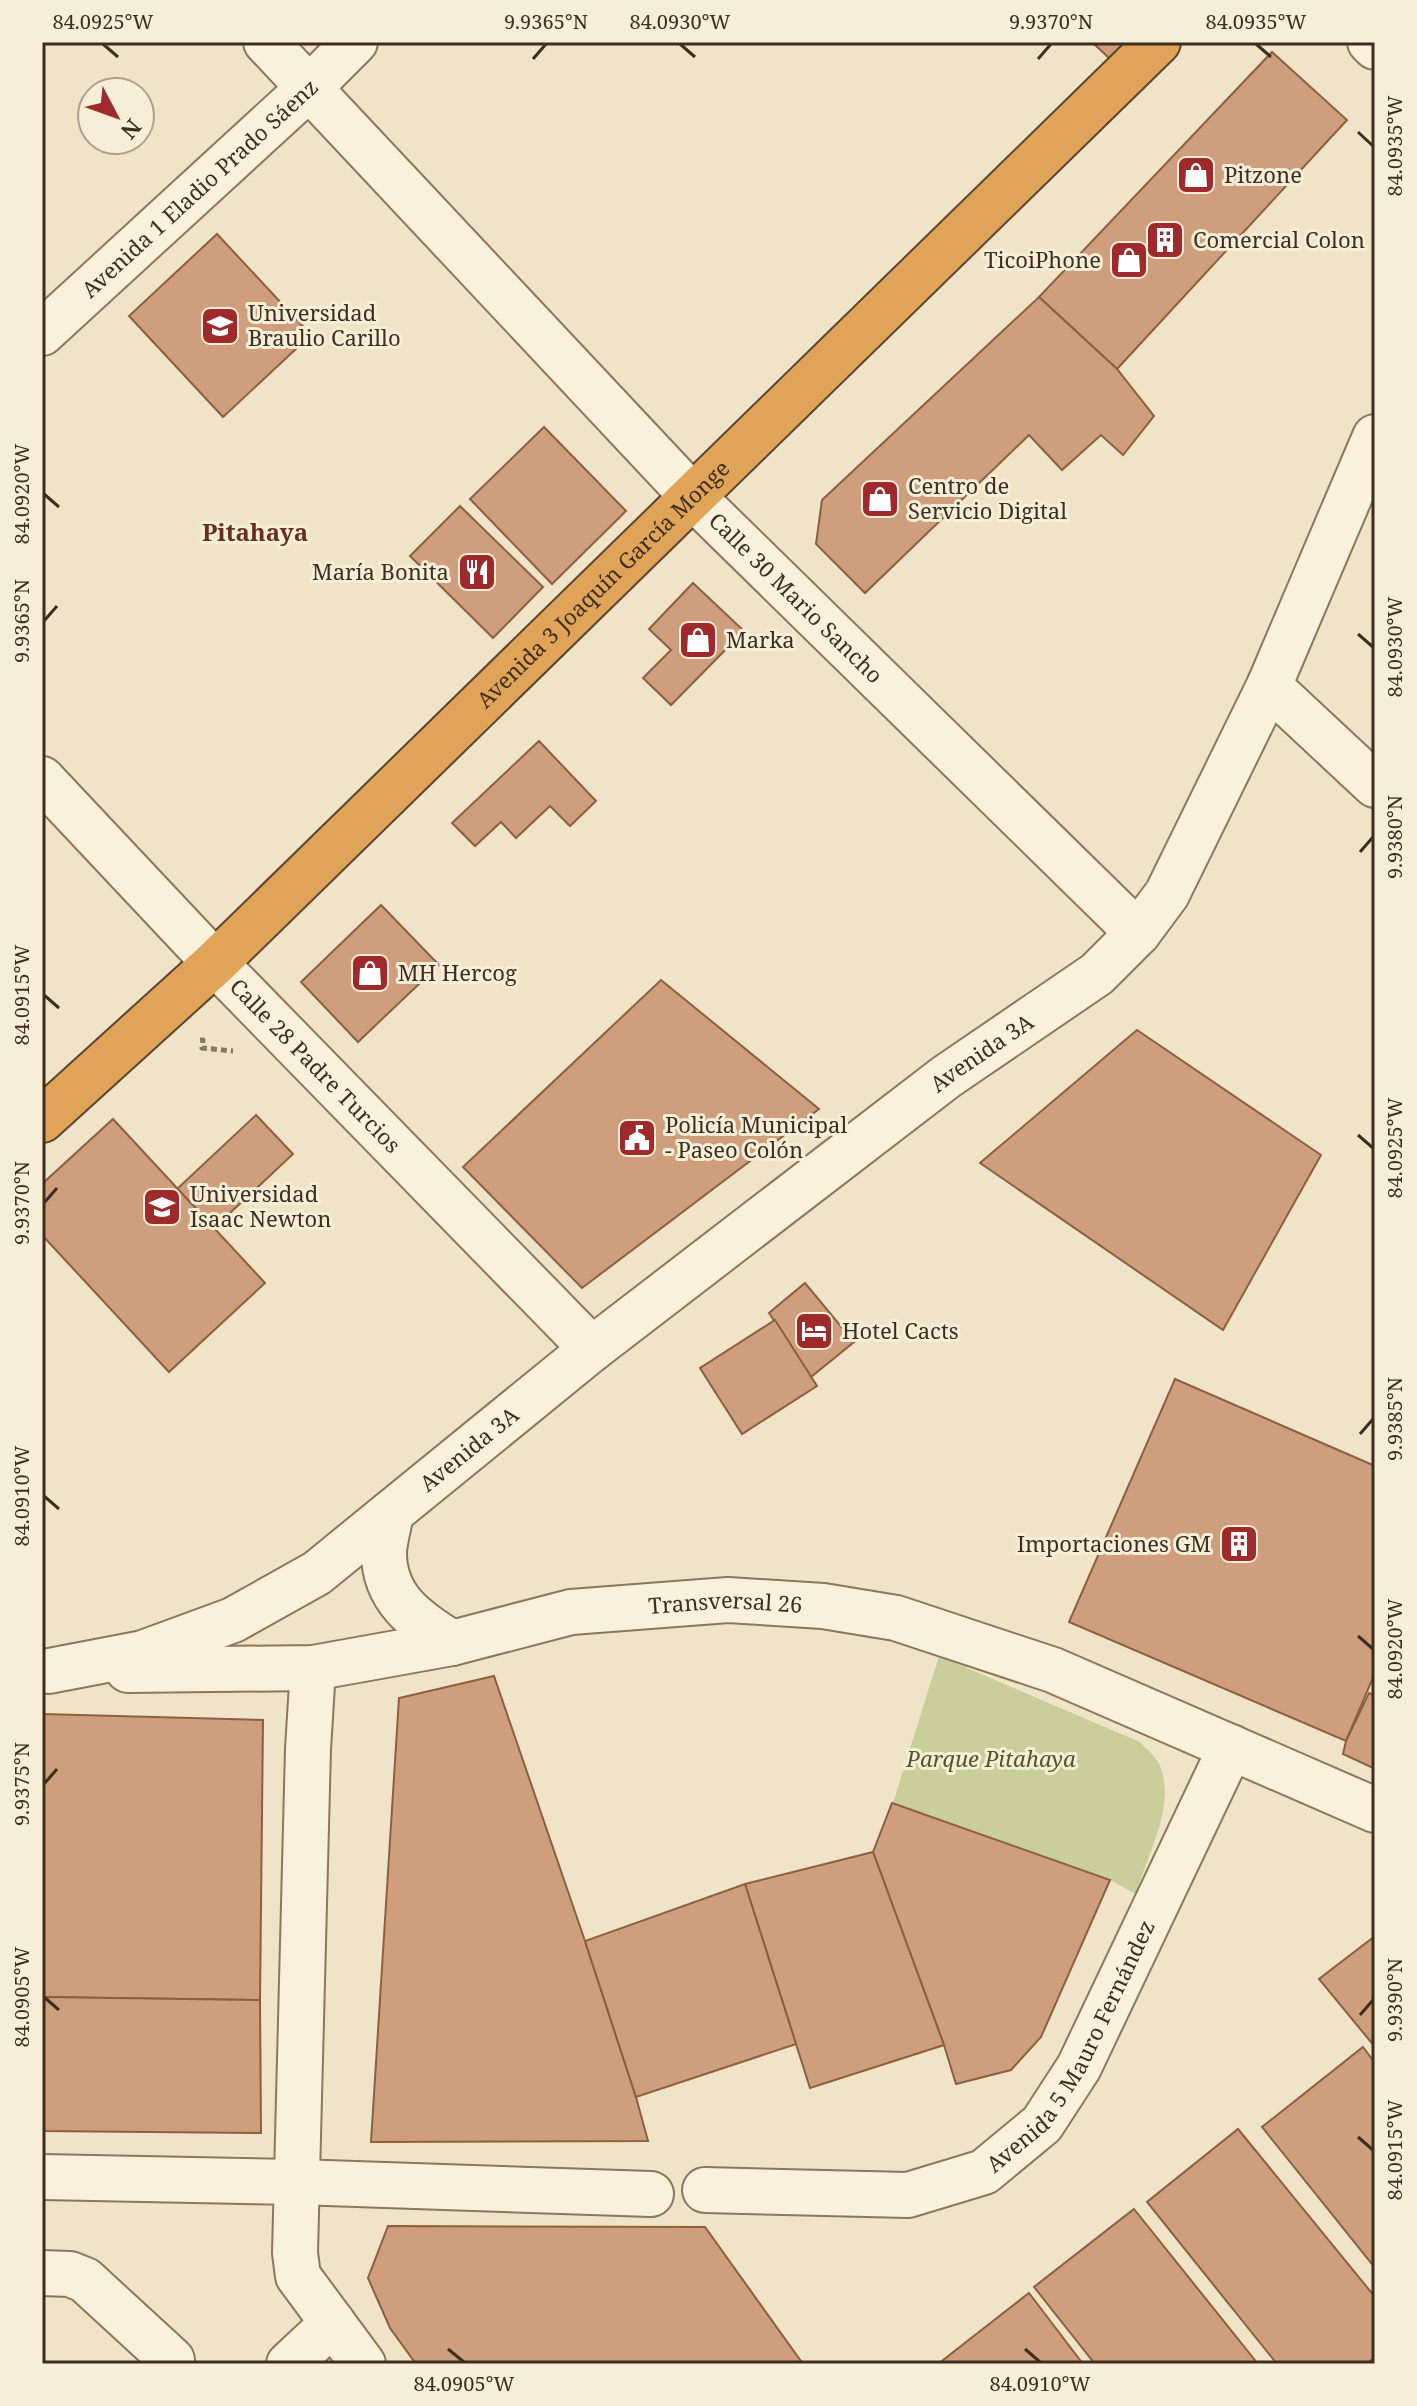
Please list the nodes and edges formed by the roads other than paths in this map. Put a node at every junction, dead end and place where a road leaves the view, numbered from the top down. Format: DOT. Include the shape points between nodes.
graph roads {
  1 [pos="266,42"];
  2 [pos="355,42"];
  3 [pos="1158,42"];
  4 [pos="1370,42"];
  5 [pos="1375,47"];
  6 [pos="309,88"];
  7 [pos="42,333"];
  8 [pos="1375,437"];
  9 [pos="692,496"];
  10 [pos="1269,686"];
  11 [pos="42,779"];
  12 [pos="1375,785"];
  13 [pos="1138,933"];
  14 [pos="215,963"];
  15 [pos="42,1120"];
  16 [pos="592,1349"];
  17 [pos="391,1513"];
  18 [pos="452,1643"];
  19 [pos="313,1668"];
  20 [pos="46,1671"];
  21 [pos="1231,1747"];
  22 [pos="1375,1810"];
  23 [pos="42,2177"];
  24 [pos="297,2182"];
  25 [pos="705,2190"];
  26 [pos="651,2194"];
  27 [pos="42,2273"];
  28 [pos="333,2323"];
  29 [pos="172,2360"];
  30 [pos="289,2364"];
  31 [pos="363,2364"];
  1 -- 6 [label="street, Calle 30 Mario Sancho"];
  2 -- 6 [label="street, Avenida 1 Eladio Prado Sáenz"];
  3 -- 9 [label="highway, Avenida 3 Joaquín García Monge"];
  4 -- 5 [label="street"];
  6 -- 7 [label="street, Avenida 1 Eladio Prado Sáenz"];
  6 -- 9 [label="street, Calle 30 Mario Sancho"];
  8 -- 10 [label="street, Avenida 3A"];
  9 -- 13 [label="street, Calle 30 Mario Sancho"];
  9 -- 14 [label="highway, Avenida 3 Joaquín García Monge"];
  10 -- 12 [label="street"];
  10 -- 13 [label="street, Avenida 3A" via="1167,894"];
  11 -- 14 [label="street, Calle 28 Padre Turcios"];
  13 -- 16 [label="street, Avenida 3A" via="1097,974 946,1077"];
  14 -- 15 [label="highway, Avenida 3 Joaquín García Monge"];
  14 -- 16 [label="street, Calle 28 Padre Turcios"];
  16 -- 17 [label="street, Avenida 3A"];
  17 -- 18 [label="street" via="384,1552 392,1591 416,1621"];
  17 -- 20 [label="street, Avenida 3A" via="317,1573 233,1620 143,1653"];
  18 -- 19 [label="street, Transversal 26"];
  18 -- 21 [label="street, Transversal 26" via="571,1612 728,1600 823,1606 896,1618 1053,1670"];
  19 -- 20 [label="street, Transversal 26"];
  19 -- 24 [label="street"];
  21 -- 22 [label="street, Transversal 26"];
  21 -- 25 [label="street, Avenida 5 Mauro Fernández" via="1079,2067 1042,2124 984,2172 908,2195"];
  23 -- 24 [label="street"];
  24 -- 26 [label="street"];
  24 -- 28 [label="street" via="298,2276"];
  27 -- 29 [label="street" via="85,2280"];
  28 -- 30 [label="street"];
  28 -- 31 [label="street"];
}
